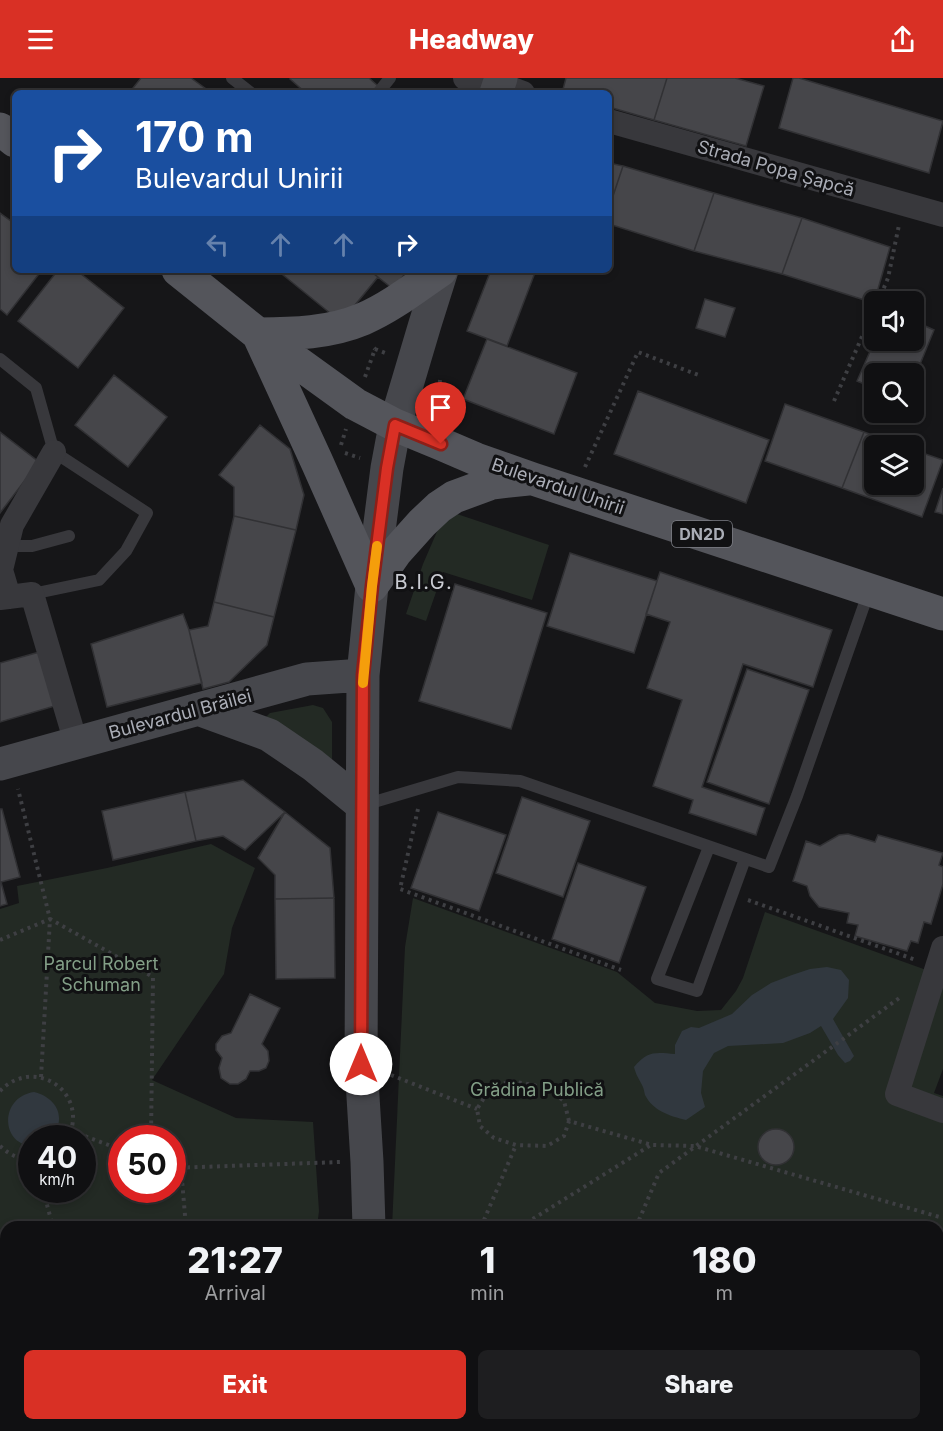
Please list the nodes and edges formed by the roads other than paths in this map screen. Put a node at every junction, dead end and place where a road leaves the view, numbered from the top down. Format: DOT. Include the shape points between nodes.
graph roads {
  1 [pos="232,78"];
  2 [pos="390,78"];
  3 [pos="465,78"];
  4 [pos="505,87"];
  5 [pos="247,90"];
  6 [pos="380,90"];
  7 [pos="612,122"];
  8 [pos="0,129"];
  9 [pos="12,139"];
  10 [pos="943,215"];
  11 [pos="181,273"];
  12 [pos="437,273"];
  13 [pos="441,273"];
  14 [pos="258,334"];
  15 [pos="0,359"];
  16 [pos="395,425"];
  17 [pos="54,452"];
  18 [pos="533,479"];
  19 [pos="69,536"];
  20 [pos="6,546"];
  21 [pos="372,586"];
  22 [pos="870,589"];
  23 [pos="14,596"];
  24 [pos="943,614"];
  25 [pos="363,675"];
  26 [pos="198,709"];
  27 [pos="76,743"];
  28 [pos="5,763"];
  29 [pos="362,805"];
  30 [pos="709,847"];
  31 [pos="745,859"];
  32 [pos="938,963"];
  33 [pos="943,1111"];
  34 [pos="369,1221"];
  1 -- 5 [label="lane"];
  2 -- 6 [label="lane"];
  3 -- 4 [label="street"];
  7 -- 10 [label="street, Strada Popa Șapcă"];
  8 -- 9 [label="main road"];
  11 -- 14 [label="main road, Bulevardul Unirii"];
  12 -- 14 [label="main road" via="362,319 334,328"];
  13 -- 16 [label="main road"];
  14 -- 16 [label="main road, Bulevardul Unirii" via="355,404"];
  14 -- 21 [label="main road"];
  15 -- 17 [label="lane" via="36,388"];
  16 -- 18 [label="main road, Bulevardul Unirii"];
  16 -- 21 [label="main road"];
  17 -- 20 [label="street" via="12,525"];
  17 -- 23 [label="lane" via="147,513 126,551 99,580"];
  18 -- 21 [label="main road" via="492,483 454,497 422,523"];
  18 -- 22 [label="main road, Bulevardul Unirii / DN2D"];
  19 -- 20 [label="lane" via="32,546"];
  20 -- 23 [label="street" via="1,570"];
  21 -- 25 [label="main road"];
  22 -- 24 [label="main road, Bulevardul Unirii / DN2D"];
  22 -- 31 [label="lane" via="769,867"];
  23 -- 27 [label="street"];
  25 -- 26 [label="main road, Bulevardul Brăilei" via="307,679"];
  25 -- 29 [label="main road"];
  26 -- 27 [label="main road, Bulevardul Brăilei"];
  26 -- 29 [label="main road" via="269,735"];
  27 -- 28 [label="main road, Bulevardul Brăilei"];
  29 -- 30 [label="lane" via="458,777 520,781"];
  29 -- 34 [label="main road" via="361,1064"];
  30 -- 31 [label="lane"];
  30 -- 31 [label="lane" via="657,979 697,992"];
  32 -- 33 [label="street" via="897,1094"];
}
